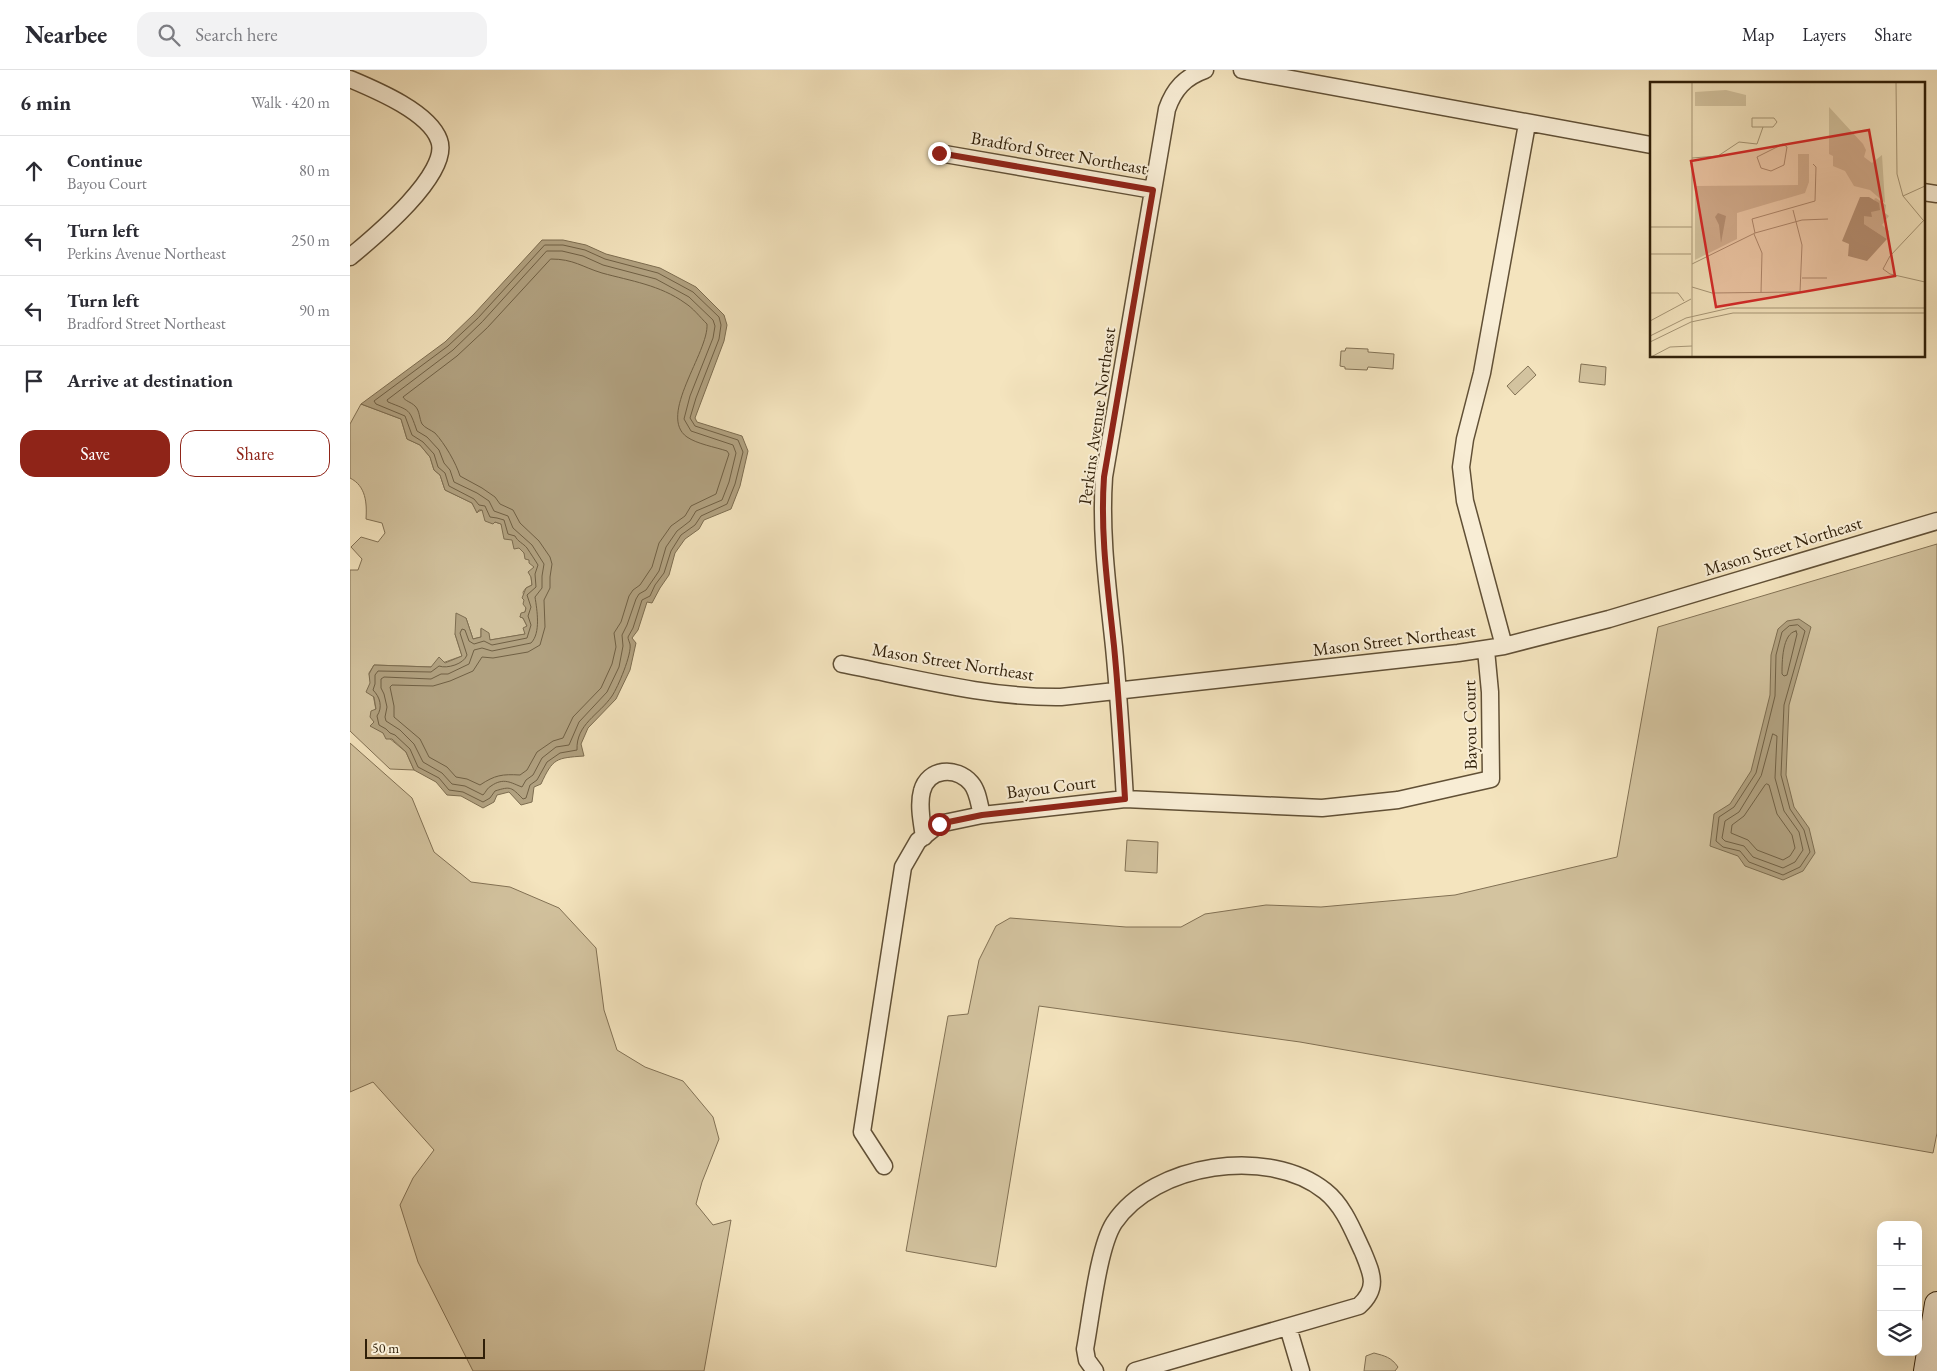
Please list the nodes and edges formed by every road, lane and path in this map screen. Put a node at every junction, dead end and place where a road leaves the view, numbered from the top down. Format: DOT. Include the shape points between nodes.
graph roads {
  1 [pos="1205,70"];
  2 [pos="1242,70"];
  3 [pos="350,79"];
  4 [pos="1527,124"];
  5 [pos="1650,145"];
  6 [pos="939,153"];
  7 [pos="1153,190"];
  8 [pos="1924,192"];
  9 [pos="1937,194"];
  10 [pos="350,257"];
  11 [pos="1937,521"];
  12 [pos="1504,646"];
  13 [pos="1486,650"];
  14 [pos="842,664"];
  15 [pos="1118,691"];
  16 [pos="1125,799"];
  17 [pos="982,815"];
  18 [pos="924,837"];
  19 [pos="884,1166"];
  20 [pos="1937,1304"];
  21 [pos="1288,1327"];
  22 [pos="1096,1371"];
  23 [pos="1135,1371"];
  24 [pos="1301,1371"];
  25 [pos="1926,1371"];
  1 -- 7 [label="street, Bradford Street Northeast" via="1192,75 1172,95"];
  2 -- 4 [label="street"];
  3 -- 10 [label="street" via="423,117 439,140 440,151 424,186"];
  4 -- 5 [label="street"];
  4 -- 12 [label="street" via="1482,372 1461,467 1465,502"];
  6 -- 7 [label="street, Bradford Street Northeast"];
  7 -- 15 [label="street, Perkins Avenue Northeast" via="1102,500"];
  8 -- 9 [label="street"];
  11 -- 12 [label="street, Mason Street Northeast" via="1609,619"];
  12 -- 13 [label="street, Mason Street Northeast"];
  13 -- 15 [label="street, Mason Street Northeast"];
  13 -- 16 [label="street, Bayou Court" via="1491,779 1398,800 1322,808"];
  14 -- 15 [label="street, Mason Street Northeast" via="984,691 1034,697"];
  15 -- 16 [label="street, Perkins Avenue Northeast"];
  16 -- 17 [label="street, Bayou Court"];
  17 -- 18 [label="street, Bayou Court" via="939,824"];
  17 -- 18 [label="street" via="970,781 954,772 940,772 928,778 921,792"];
  18 -- 19 [label="street, Bayou Court" via="918,841 903,867 862,1132"];
  20 -- 25 [label="main road"];
  21 -- 22 [label="street" via="1359,1306 1368,1298 1372,1274 1350,1224 1326,1192 1287,1170 1220,1166 1176,1177 1136,1199 1114,1224 1100,1267 1085,1348 1087,1360"];
  21 -- 23 [label="street"];
  21 -- 24 [label="street"];
}
